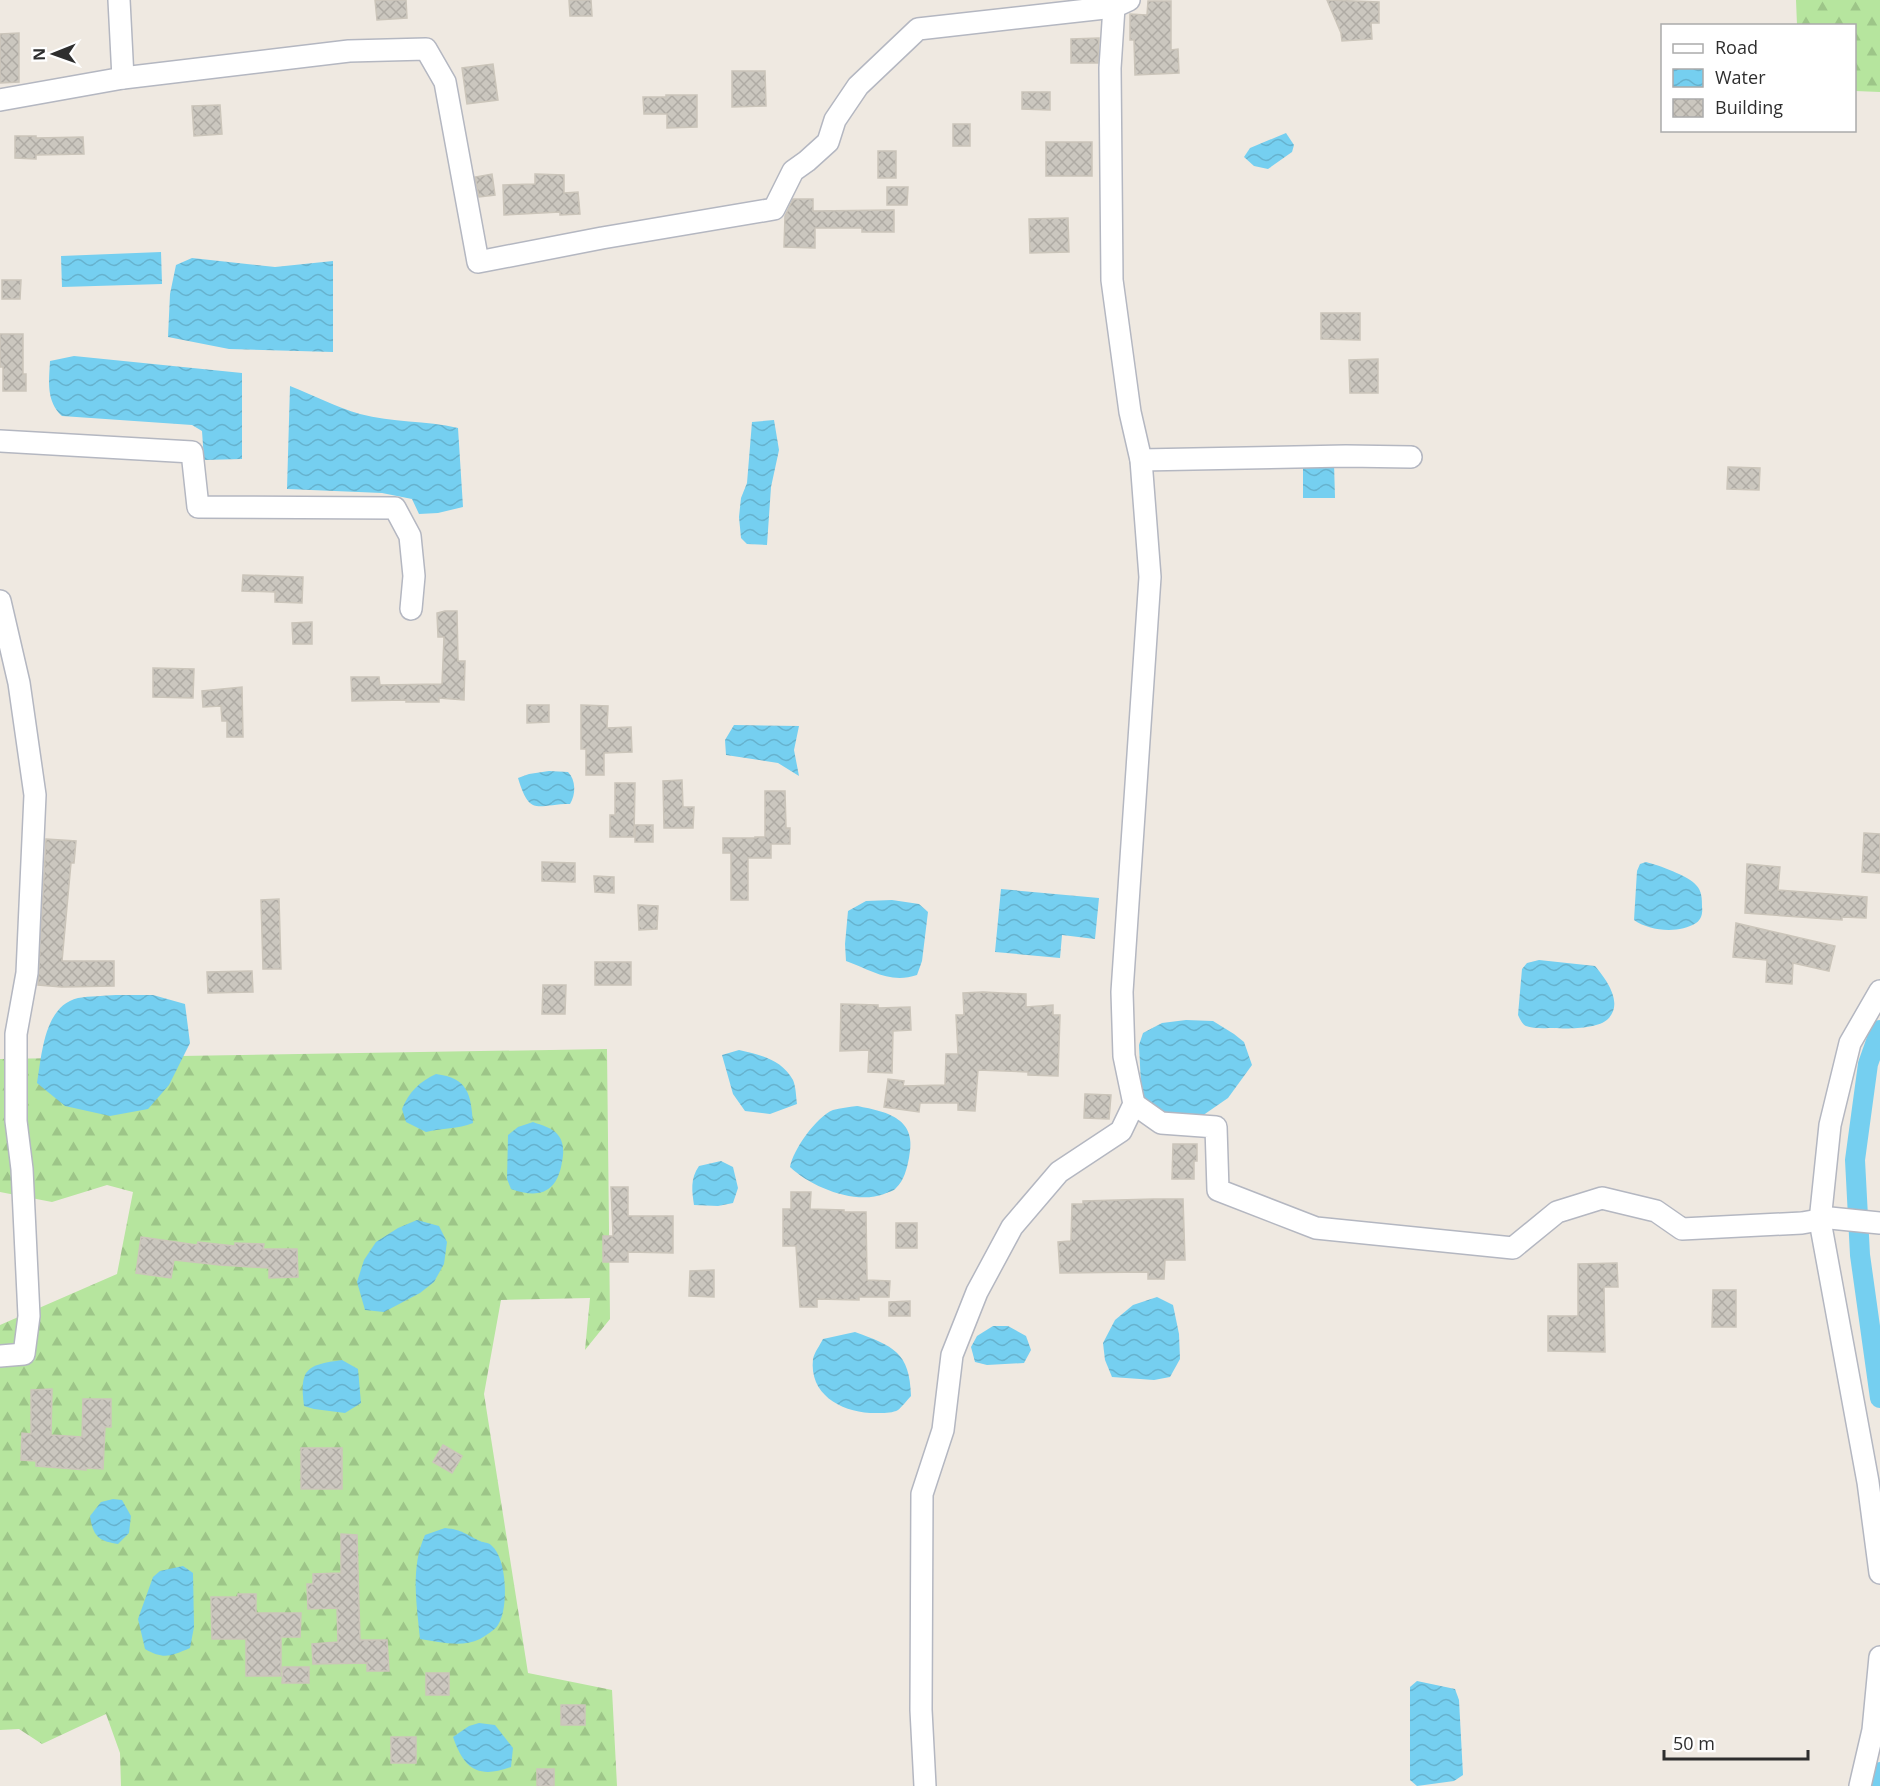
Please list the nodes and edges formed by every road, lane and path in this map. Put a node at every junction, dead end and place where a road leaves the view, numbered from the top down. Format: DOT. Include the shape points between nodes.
graph roads {
  1 [pos="119,0"];
  2 [pos="1119,2"];
  3 [pos="123,78"];
  4 [pos="0,100"];
  5 [pos="0,441"];
  6 [pos="1411,457"];
  7 [pos="1141,460"];
  8 [pos="0,601"];
  9 [pos="411,609"];
  10 [pos="1880,991"];
  11 [pos="1134,1104"];
  12 [pos="1825,1220"];
  13 [pos="1880,1223"];
  14 [pos="0,1356"];
  15 [pos="1880,1574"];
  16 [pos="1880,1657"];
  17 [pos="925,1786"];
  18 [pos="1860,1786"];
  1 -- 3 [label="street"];
  2 -- 3 [label="street" via="918,29 858,86 835,120 828,142 793,171 774,209 478,262 445,82 426,49 350,51"];
  2 -- 7 [label="street" via="1110,68 1112,280 1130,412"];
  3 -- 4 [label="street"];
  5 -- 9 [label="street" via="192,452 198,507 395,508 410,536 414,576"];
  6 -- 7 [label="street"];
  7 -- 11 [label="street" via="1150,577 1122,992 1124,1056"];
  8 -- 14 [label="street" via="19,683 35,795 27,973 16,1034 16,1121 29,1316 24,1354"];
  10 -- 12 [label="street" via="1850,1042 1830,1125"];
  11 -- 12 [label="street" via="1161,1123 1216,1127 1218,1190 1316,1228 1513,1248 1557,1212 1602,1198 1656,1210 1682,1229"];
  11 -- 17 [label="street" via="1120,1131 1059,1172 1012,1227 977,1292 952,1355 943,1430 922,1494 921,1710"];
  12 -- 13 [label="street"];
  12 -- 15 [label="street"];
  16 -- 18 [label="street" via="1873,1730"];
}
